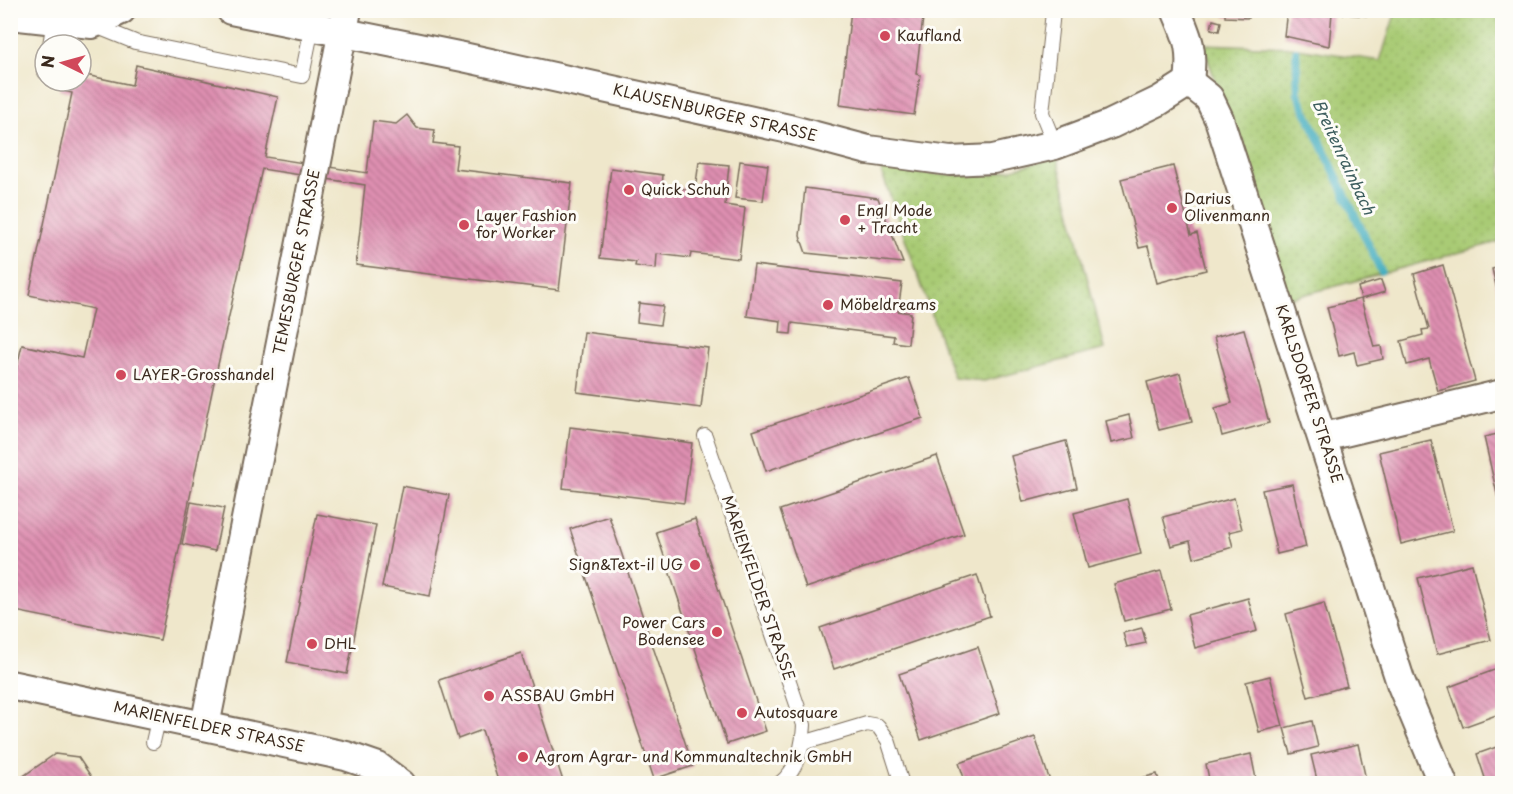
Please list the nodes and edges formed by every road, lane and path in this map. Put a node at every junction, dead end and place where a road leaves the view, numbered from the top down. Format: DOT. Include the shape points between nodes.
graph roads {
  1 [pos="121,10"];
  2 [pos="231,10"];
  3 [pos="1176,10"];
  4 [pos="1053,12"];
  5 [pos="10,15"];
  6 [pos="345,22"];
  7 [pos="92,24"];
  8 [pos="312,27"];
  9 [pos="52,32"];
  10 [pos="1189,82"];
  11 [pos="1055,145"];
  12 [pos="1503,394"];
  13 [pos="705,436"];
  14 [pos="1324,437"];
  15 [pos="10,685"];
  16 [pos="204,726"];
  17 [pos="803,743"];
  18 [pos="401,783"];
  19 [pos="779,783"];
  20 [pos="902,783"];
  21 [pos="1443,783"];
  1 -- 7 [label="street"];
  2 -- 8 [label="street, KLAUSENBURGER STRASSE"];
  3 -- 10 [label="street" via="1192,58"];
  4 -- 11 [label="lane" via="1042,113"];
  5 -- 9 [label="street"];
  6 -- 8 [label="street, KLAUSENBURGER STRASSE"];
  6 -- 11 [label="street, KLAUSENBURGER STRASSE" via="475,59 868,150 950,161 993,159"];
  6 -- 16 [label="street, TEMESBURGER STRASSE" via="271,358"];
  7 -- 8 [label="lane" via="135,42 302,76"];
  7 -- 9 [label="street"];
  10 -- 11 [label="street, KLAUSENBURGER STRASSE" via="1112,124"];
  10 -- 14 [label="street, KARLSDORFER STRASSE" via="1209,98 1219,119"];
  12 -- 14 [label="street"];
  13 -- 17 [label="lane, MARIENFELDER STRASSE" via="800,709"];
  14 -- 21 [label="street, KARLSDORFER STRASSE" via="1401,683"];
  15 -- 16 [label="street, MARIENFELDER STRASSE" via="156,729"];
  16 -- 18 [label="street, MARIENFELDER STRASSE" via="365,761"];
  17 -- 19 [label="lane, MARIENFELDER STRASSE" via="788,777"];
  17 -- 20 [label="lane" via="867,724 878,726 888,740"];
}
